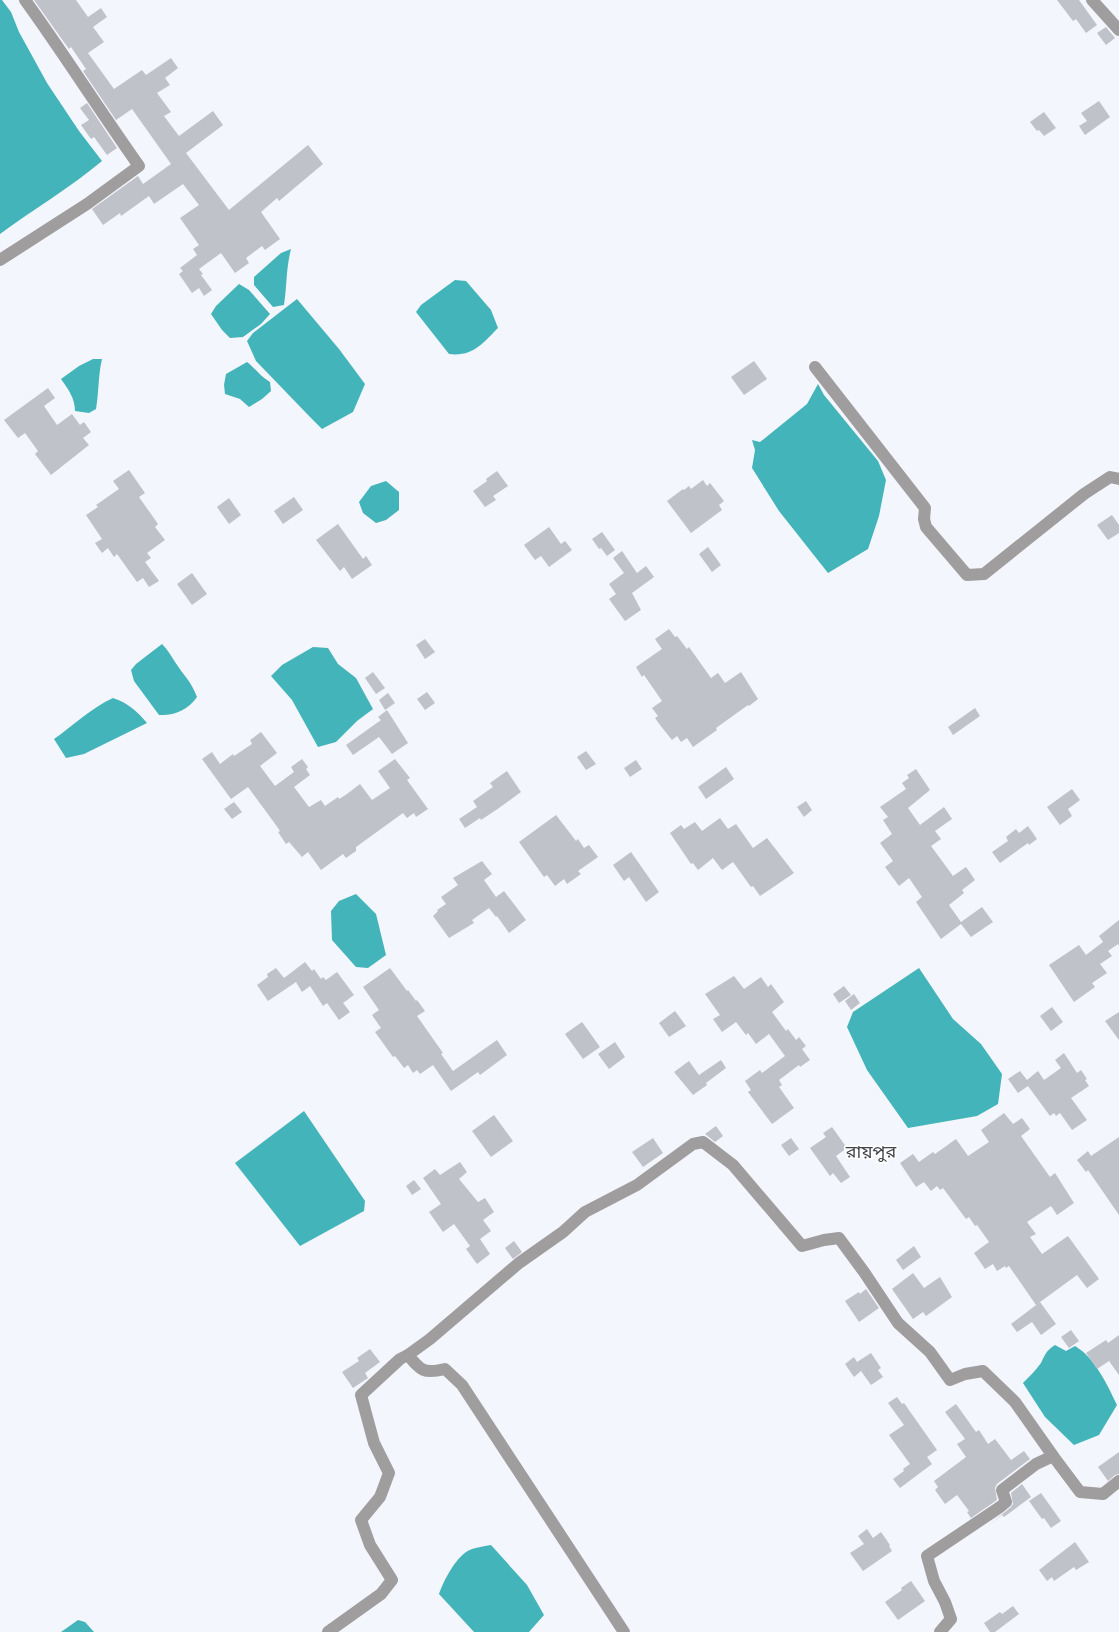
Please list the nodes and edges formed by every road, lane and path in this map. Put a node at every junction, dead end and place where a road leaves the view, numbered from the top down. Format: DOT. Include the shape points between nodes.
graph roads {
  1 [pos="25,0"];
  2 [pos="1092,0"];
  3 [pos="1119,30"];
  4 [pos="0,260"];
  5 [pos="815,367"];
  6 [pos="1119,479"];
  7 [pos="408,1355"];
  8 [pos="1053,1456"];
  9 [pos="1119,1481"];
  10 [pos="328,1632"];
  11 [pos="624,1632"];
  12 [pos="940,1632"];
  1 -- 4 [label="street" via="139,166 87,204"];
  2 -- 3 [label="street"];
  5 -- 6 [label="street" via="925,508 926,527 967,575 984,574 1084,494 1110,477"];
  7 -- 8 [label="street" via="585,1212 637,1185 693,1144 703,1142 733,1165 802,1246 839,1238 898,1323 930,1352 950,1380 983,1371 1016,1402"];
  7 -- 10 [label="street" via="400,1359 361,1395 374,1443 389,1473 380,1497 361,1520 370,1545 392,1580 381,1594"];
  7 -- 11 [label="street" via="425,1371 445,1369 462,1386"];
  8 -- 9 [label="street" via="1080,1492 1103,1494"];
  8 -- 12 [label="street" via="1036,1464 1002,1490 1006,1502 1000,1507 927,1556 934,1581 951,1619"];
}
